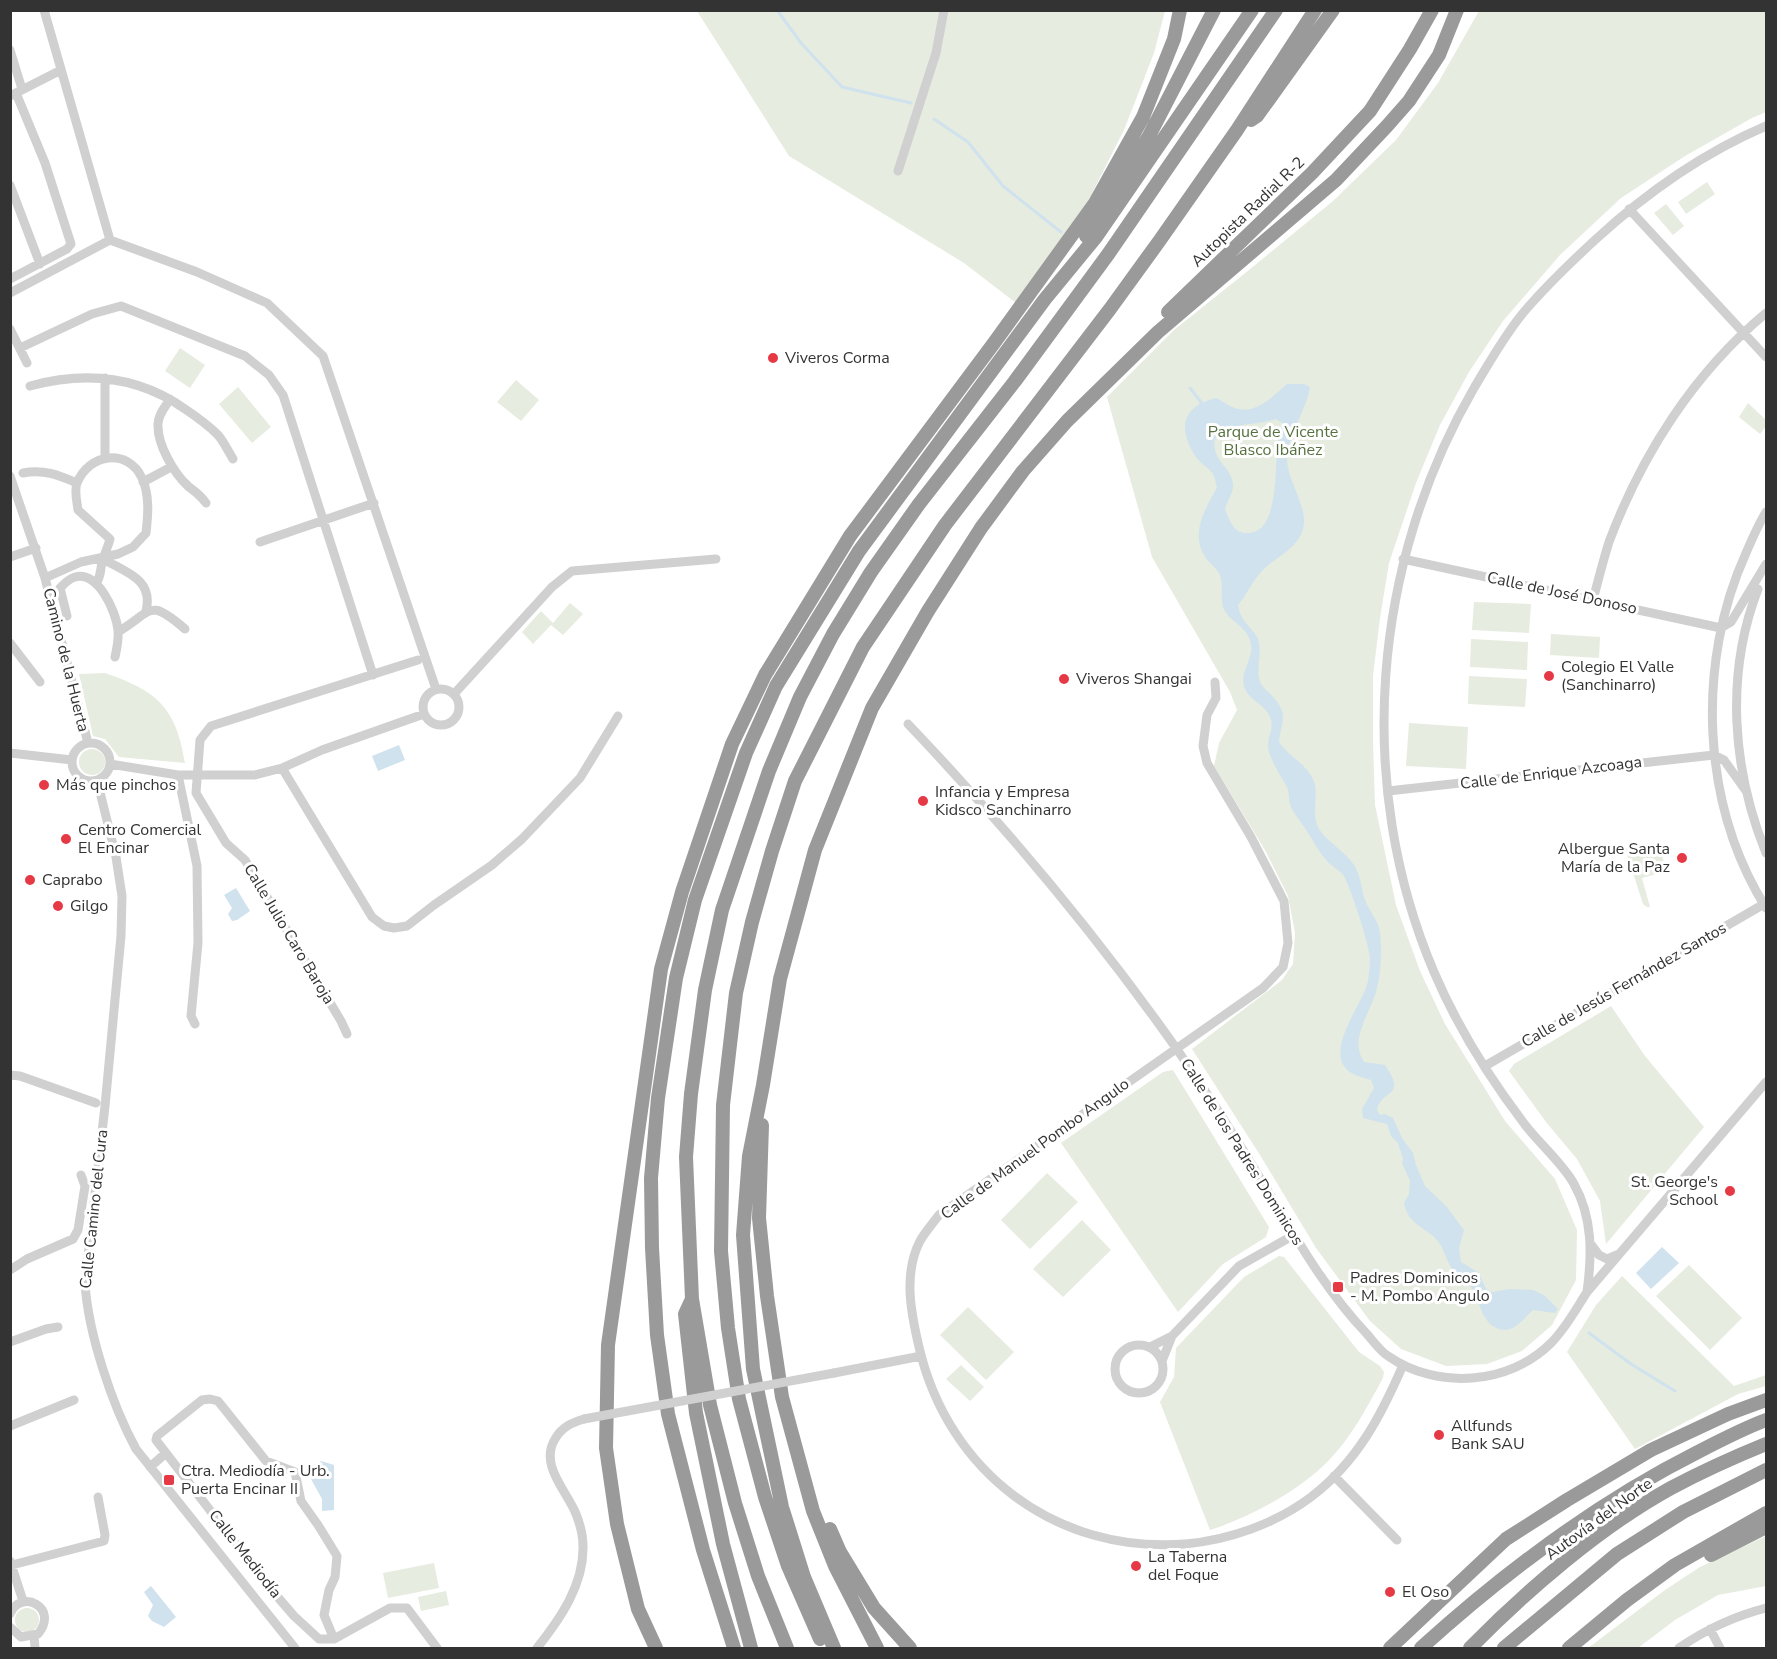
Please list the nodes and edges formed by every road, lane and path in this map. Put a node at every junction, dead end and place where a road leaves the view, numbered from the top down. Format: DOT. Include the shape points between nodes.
graph roads {
  1 [pos="44,10"];
  2 [pos="945,10"];
  3 [pos="1180,10"];
  4 [pos="1214,10"];
  5 [pos="1252,10"];
  6 [pos="1264,10"];
  7 [pos="1276,10"];
  8 [pos="1315,10"];
  9 [pos="1333,10"];
  10 [pos="1432,10"];
  11 [pos="1457,10"];
  12 [pos="1466,10"];
  13 [pos="10,50"];
  14 [pos="1439,55"];
  15 [pos="61,70"];
  16 [pos="16,93"];
  17 [pos="1218,95"];
  18 [pos="1767,126"];
  19 [pos="1237,130"];
  20 [pos="898,171"];
  21 [pos="10,185"];
  22 [pos="1629,209"];
  23 [pos="110,240"];
  24 [pos="40,264"];
  25 [pos="11,278"];
  26 [pos="10,292"];
  27 [pos="1046,299"];
  28 [pos="1767,313"];
  29 [pos="10,329"];
  30 [pos="1744,333"];
  31 [pos="20,348"];
  32 [pos="1767,357"];
  33 [pos="27,363"];
  34 [pos="105,378"];
  35 [pos="30,387"];
  36 [pos="170,399"];
  37 [pos="1067,422"];
  38 [pos="105,457"];
  39 [pos="233,459"];
  40 [pos="171,467"];
  41 [pos="23,473"];
  42 [pos="10,476"];
  43 [pos="143,482"];
  44 [pos="77,483"];
  45 [pos="374,502"];
  46 [pos="206,503"];
  47 [pos="1767,512"];
  48 [pos="322,519"];
  49 [pos="260,542"];
  50 [pos="36,548"];
  51 [pos="10,557"];
  52 [pos="103,559"];
  53 [pos="716,559"];
  54 [pos="1403,559"];
  55 [pos="1767,565"];
  56 [pos="45,578"];
  57 [pos="96,584"];
  58 [pos="1593,600"];
  59 [pos="146,611"];
  60 [pos="67,616"];
  61 [pos="1721,628"];
  62 [pos="185,629"];
  63 [pos="118,632"];
  64 [pos="10,643"];
  65 [pos="115,657"];
  66 [pos="418,660"];
  67 [pos="373,675"];
  68 [pos="40,682"];
  69 [pos="1215,682"];
  70 [pos="436,689"];
  71 [pos="454,694"];
  72 [pos="424,714"];
  73 [pos="618,716"];
  74 [pos="908,724"];
  75 [pos="87,743"];
  76 [pos="10,753"];
  77 [pos="1714,755"];
  78 [pos="72,760"];
  79 [pos="110,764"];
  80 [pos="282,768"];
  81 [pos="178,775"];
  82 [pos="197,775"];
  83 [pos="97,780"];
  84 [pos="1388,791"];
  85 [pos="1746,791"];
  86 [pos="1767,853"];
  87 [pos="1765,906"];
  88 [pos="195,1024"];
  89 [pos="347,1034"];
  90 [pos="1177,1049"];
  91 [pos="1485,1066"];
  92 [pos="10,1075"];
  93 [pos="1767,1082"];
  94 [pos="763,1085"];
  95 [pos="96,1103"];
  96 [pos="81,1175"];
  97 [pos="1294,1236"];
  98 [pos="1590,1243"];
  99 [pos="1621,1252"];
  100 [pos="10,1270"];
  101 [pos="1587,1292"];
  102 [pos="692,1299"];
  103 [pos="58,1327"];
  104 [pos="1172,1336"];
  105 [pos="10,1342"];
  106 [pos="1150,1347"];
  107 [pos="921,1356"];
  108 [pos="1162,1362"];
  109 [pos="1403,1365"];
  110 [pos="74,1400"];
  111 [pos="1767,1400"];
  112 [pos="1767,1420"];
  113 [pos="10,1426"];
  114 [pos="1767,1444"];
  115 [pos="166,1454"];
  116 [pos="797,1454"];
  117 [pos="150,1467"];
  118 [pos="1767,1470"];
  119 [pos="1334,1476"];
  120 [pos="98,1497"];
  121 [pos="1767,1513"];
  122 [pos="1767,1527"];
  123 [pos="1397,1540"];
  124 [pos="11,1563"];
  125 [pos="1675,1565"];
  126 [pos="23,1601"];
  127 [pos="1767,1608"];
  128 [pos="10,1614"];
  129 [pos="1541,1616"];
  130 [pos="10,1627"];
  131 [pos="1710,1629"];
  132 [pos="34,1635"];
  133 [pos="23,1637"];
  134 [pos="334,1639"];
  135 [pos="24,1648"];
  136 [pos="35,1648"];
  137 [pos="295,1648"];
  138 [pos="437,1648"];
  139 [pos="537,1648"];
  140 [pos="656,1648"];
  141 [pos="734,1648"];
  142 [pos="751,1648"];
  143 [pos="787,1648"];
  144 [pos="825,1648"];
  145 [pos="834,1648"];
  146 [pos="878,1648"];
  147 [pos="910,1648"];
  148 [pos="1390,1648"];
  149 [pos="1421,1648"];
  150 [pos="1470,1648"];
  151 [pos="1504,1648"];
  152 [pos="1517,1648"];
  153 [pos="1569,1648"];
  154 [pos="1678,1648"];
  155 [pos="1720,1648"];
  1 -- 15 [label="street"];
  2 -- 20 [label="street" via="936,53"];
  3 -- 140 [label="highway" via="1174,39 1143,117 1095,203 850,536 765,675 732,744 682,892 661,969 608,1345 606,1448 617,1524 638,1609"];
  4 -- 27 [label="highway" via="1149,136"];
  5 -- 27 [label="highway" via="1096,237"];
  6 -- 17 [label="highway"];
  7 -- 17 [label="highway"];
  8 -- 19 [label="highway"];
  9 -- 19 [label="highway" via="1257,116"];
  10 -- 37 [label="highway, Autopista Radial R-2" via="1370,111 1253,231 1100,376"];
  11 -- 14 [label="highway"];
  12 -- 14 [label="highway"];
  13 -- 16 [label="street"];
  14 -- 37 [label="highway" via="1408,101 1336,180 1158,332"];
  15 -- 16 [label="street"];
  15 -- 23 [label="street"];
  16 -- 24 [label="street" via="45,163 71,244"];
  17 -- 102 [label="highway" via="1109,253 871,572 800,697 769,771 722,910 705,990 686,1157"];
  18 -- 22 [label="street" via="1696,162"];
  19 -- 144 [label="highway" via="1110,309 945,525 863,646 795,781 752,922 736,993 723,1105 721,1251 727,1317 739,1400 765,1497 788,1566"];
  21 -- 24 [label="street"];
  22 -- 30 [label="street"];
  22 -- 54 [label="street" via="1565,267 1521,316 1485,369 1438,457"];
  23 -- 26 [label="street"];
  23 -- 45 [label="street" via="267,303 323,356"];
  24 -- 25 [label="street"];
  27 -- 141 [label="highway" via="859,551 776,686 746,753 695,900 676,978 651,1178 657,1335 668,1414 703,1550"];
  28 -- 30 [label="street"];
  29 -- 31 [label="street"];
  30 -- 32 [label="street"];
  30 -- 58 [label="street" via="1703,378 1658,440 1624,505"];
  31 -- 33 [label="street"];
  31 -- 48 [label="street" via="92,314 122,306 245,356 269,375 283,395"];
  34 -- 35 [label="street" via="74,377"];
  34 -- 36 [label="street" via="129,381"];
  34 -- 38 [label="street"];
  36 -- 39 [label="street" via="204,422"];
  36 -- 40 [label="street" via="158,425"];
  37 -- 94 [label="highway" via="1023,471 981,528 872,708 812,860 780,979"];
  38 -- 43 [label="street" via="131,465"];
  38 -- 44 [label="street" via="88,466"];
  40 -- 43 [label="street"];
  40 -- 46 [label="street"];
  41 -- 44 [label="street" via="55,473"];
  42 -- 50 [label="street, Camino de la Huerta"];
  43 -- 52 [label="street, Camino de la Huerta" via="147,493 146,533 133,547"];
  44 -- 52 [label="street" via="78,510 110,540"];
  45 -- 48 [label="street"];
  45 -- 70 [label="street"];
  47 -- 61 [label="street" via="1734,580"];
  48 -- 49 [label="street"];
  48 -- 67 [label="street"];
  50 -- 51 [label="street"];
  50 -- 56 [label="street, Camino de la Huerta"];
  52 -- 56 [label="street, Camino de la Huerta" via="81,562"];
  52 -- 57 [label="street" via="102,574"];
  52 -- 59 [label="street" via="126,570 142,584 147,591"];
  53 -- 71 [label="street" via="572,571 552,587"];
  54 -- 58 [label="street, Calle de José Donoso"];
  54 -- 84 [label="street" via="1389,635 1385,686 1383,728"];
  55 -- 61 [label="street" via="1731,622"];
  55 -- 85 [label="street" via="1750,609 1739,661 1736,715"];
  56 -- 75 [label="street, Camino de la Huerta"];
  57 -- 60 [label="street, Camino de la Huerta" via="76,576 60,588"];
  57 -- 63 [label="street" via="114,611"];
  58 -- 61 [label="street, Calle de José Donoso"];
  59 -- 62 [label="street" via="156,609 169,615"];
  59 -- 63 [label="street"];
  61 -- 77 [label="street" via="1712,696"];
  63 -- 65 [label="street"];
  64 -- 68 [label="street, Camino de la Huerta"];
  66 -- 67 [label="street, Calle Julio Caro Baroja"];
  67 -- 82 [label="street, Calle Julio Caro Baroja" via="211,726 200,740"];
  69 -- 90 [label="street, Calle de Manuel Pombo Angulo" via="1216,698 1207,716 1203,746 1207,763 1284,901 1288,943 1283,968 1263,988"];
  70 -- 71 [label="street"];
  70 -- 72 [label="street" via="425,699"];
  71 -- 72 [label="street" via="460,709 451,723 436,725"];
  72 -- 80 [label="street"];
  73 -- 80 [label="street" via="580,778 522,838 492,865 407,926 384,926 372,917"];
  74 -- 90 [label="street, Calle de los Padres Dominicos" via="1062,897"];
  75 -- 78 [label="street" via="80,746"];
  75 -- 79 [label="street" via="101,746 110,757"];
  76 -- 78 [label="street"];
  77 -- 84 [label="street, Calle de Enrique Azcoaga"];
  77 -- 85 [label="street" via="1724,760"];
  77 -- 87 [label="street" via="1727,817 1742,862"];
  78 -- 83 [label="street" via="76,774 89,781"];
  79 -- 81 [label="street"];
  79 -- 83 [label="street"];
  80 -- 82 [label="street" via="255,775"];
  81 -- 82 [label="street"];
  81 -- 88 [label="street" via="197,866 198,943 191,1016"];
  82 -- 89 [label="street, Calle Julio Caro Baroja" via="196,793 226,843 245,860"];
  83 -- 117 [label="street, Calle Camino del Cura" via="122,896 105,1106 85,1283 86,1308 127,1433"];
  84 -- 91 [label="street" via="1404,885 1418,928 1439,982"];
  85 -- 86 [label="street"];
  87 -- 91 [label="street, Calle de Jesús Fernández Santos"];
  90 -- 97 [label="street, Calle de los Padres Dominicos"];
  90 -- 107 [label="street, Calle de Manuel Pombo Angulo" via="939,1215 920,1241 913,1262 909,1299"];
  91 -- 98 [label="street" via="1525,1125 1574,1183 1588,1220"];
  92 -- 95 [label="street"];
  93 -- 99 [label="street, Calle de los Padres Dominicos"];
  94 -- 116 [label="highway" via="759,1218 783,1397"];
  94 -- 145 [label="highway" via="749,1156 743,1234 753,1369 782,1507 804,1578"];
  96 -- 100 [label="street" via="85,1186 73,1239"];
  97 -- 104 [label="street" via="1239,1266"];
  97 -- 109 [label="street, Calle de los Padres Dominicos" via="1347,1313 1386,1355"];
  98 -- 99 [label="street" via="1607,1259"];
  98 -- 101 [label="street"];
  99 -- 101 [label="street, Calle de los Padres Dominicos"];
  101 -- 109 [label="street, Calle de los Padres Dominicos" via="1550,1344 1511,1370 1462,1379 1436,1377"];
  102 -- 142 [label="highway" via="685,1314 696,1413 723,1544"];
  102 -- 143 [label="highway" via="710,1405 735,1503"];
  103 -- 105 [label="street"];
  104 -- 106 [label="street"];
  104 -- 108 [label="street"];
  106 -- 108 [label="street"];
  106 -- 108 [label="street" via="1131,1345 1116,1359 1116,1379 1122,1387 1141,1394 1151,1390 1163,1375"];
  107 -- 119 [label="street, Calle de Manuel Pombo Angulo" via="944,1417 982,1468 1026,1505 1081,1532 1159,1546 1238,1535 1286,1513"];
  107 -- 139 [label="street, bridge" via="584,1419 565,1427 553,1442 550,1464 582,1532 579,1578 563,1611"];
  109 -- 119 [label="street, Calle de Manuel Pombo Angulo" via="1377,1422 1357,1452"];
  110 -- 113 [label="street"];
  111 -- 148 [label="highway" via="1651,1450 1506,1539"];
  112 -- 149 [label="highway" via="1661,1470 1580,1520 1503,1578"];
  114 -- 150 [label="highway, Autovía del Norte" via="1670,1489 1631,1514 1521,1598"];
  115 -- 117 [label="street"];
  115 -- 134 [label="street, Calle Mediodía" via="294,1616 319,1639"];
  115 -- 134 [label="street" via="157,1436 202,1400 210,1399 218,1401 266,1461 295,1472 301,1502 336,1556 335,1577 324,1615"];
  116 -- 146 [label="highway" via="813,1511 835,1566"];
  116 -- 147 [label="highway" via="840,1552 874,1608"];
  117 -- 137 [label="street, Calle Camino del Cura"];
  118 -- 129 [label="highway" via="1683,1512 1617,1554"];
  119 -- 123 [label="street"];
  120 -- 124 [label="street" via="104,1541"];
  121 -- 125 [label="highway"];
  122 -- 125 [label="highway" via="1697,1562"];
  124 -- 126 [label="street"];
  125 -- 153 [label="highway"];
  126 -- 128 [label="street"];
  126 -- 132 [label="street" via="33,1602 45,1617 44,1627"];
  127 -- 131 [label="street"];
  129 -- 151 [label="highway"];
  129 -- 152 [label="highway"];
  130 -- 133 [label="street"];
  131 -- 154 [label="street"];
  131 -- 155 [label="street"];
  132 -- 133 [label="street"];
  132 -- 136 [label="street"];
  133 -- 135 [label="street"];
  134 -- 138 [label="street" via="390,1608 407,1608"];
}
